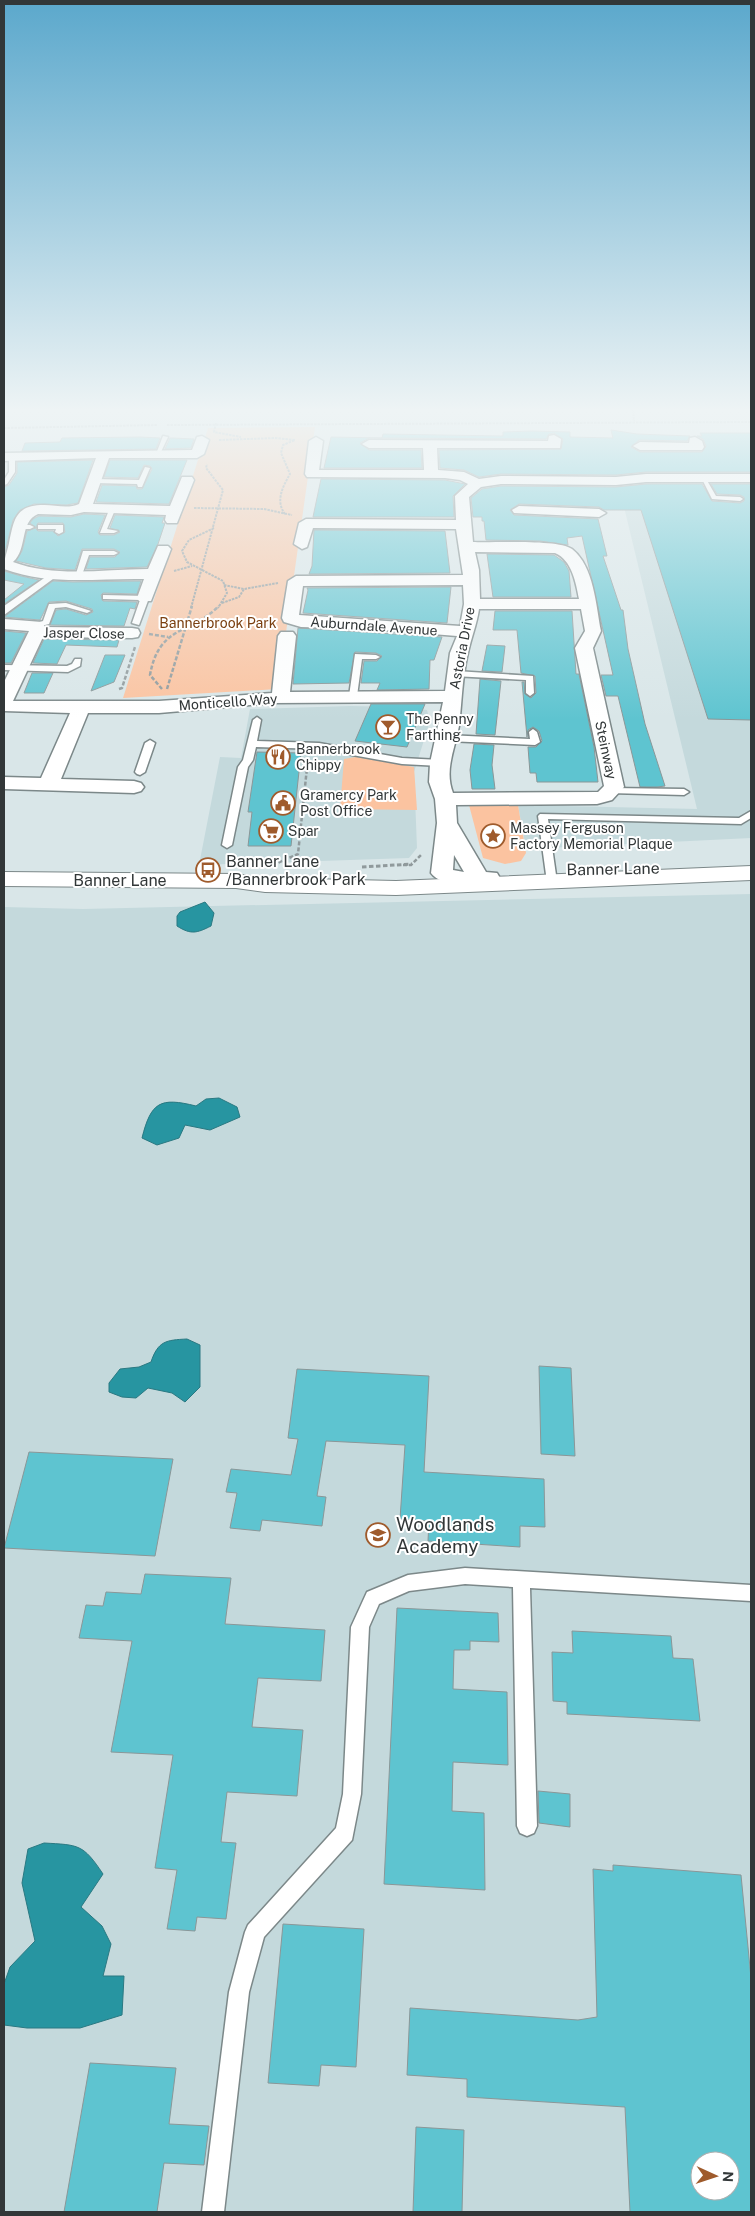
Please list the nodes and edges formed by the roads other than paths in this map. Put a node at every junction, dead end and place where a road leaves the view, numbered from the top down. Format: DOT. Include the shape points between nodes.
graph roads {
  1 [pos="29,513"];
  2 [pos="110,513"];
  3 [pos="154,513"];
  4 [pos="174,513"];
  5 [pos="463,513"];
  6 [pos="537,513"];
  7 [pos="596,513"];
  8 [pos="4,523"];
  9 [pos="463,525"];
  10 [pos="23,526"];
  11 [pos="41,527"];
  12 [pos="114,531"];
  13 [pos="59,532"];
  14 [pos="466,547"];
  15 [pos="163,549"];
  16 [pos="86,553"];
  17 [pos="114,553"];
  18 [pos="74,554"];
  19 [pos="4,563"];
  20 [pos="154,574"];
  21 [pos="78,575"];
  22 [pos="53,576"];
  23 [pos="471,580"];
  24 [pos="296,581"];
  25 [pos="106,597"];
  26 [pos="145,598"];
  27 [pos="472,604"];
  28 [pos="588,604"];
  29 [pos="87,611"];
  30 [pos="4,613"];
  31 [pos="4,624"];
  32 [pos="36,629"];
  33 [pos="467,632"];
  34 [pos="132,634"];
  35 [pos="288,636"];
  36 [pos="376,657"];
  37 [pos="78,661"];
  38 [pos="12,668"];
  39 [pos="456,674"];
  40 [pos="530,693"];
  41 [pos="353,696"];
  42 [pos="453,696"];
  43 [pos="280,698"];
  44 [pos="4,700"];
  45 [pos="4,706"];
  46 [pos="81,708"];
  47 [pos="257,720"];
  48 [pos="533,732"];
  49 [pos="447,738"];
  50 [pos="150,743"];
  51 [pos="251,744"];
  52 [pos="440,763"];
  53 [pos="137,780"];
  54 [pos="4,784"];
  55 [pos="48,785"];
  56 [pos="612,791"];
  57 [pos="684,792"];
  58 [pos="445,799"];
  59 [pos="128,806"];
  60 [pos="751,814"];
  61 [pos="447,823"];
  62 [pos="227,845"];
  63 [pos="751,867"];
  64 [pos="442,873"];
  65 [pos="751,873"];
  66 [pos="550,876"];
  67 [pos="476,878"];
  68 [pos="4,879"];
  69 [pos="236,881"];
  70 [pos="521,1578"];
  71 [pos="751,1593"];
  72 [pos="528,1826"];
  73 [pos="213,2212"];
  1 -- 10 [label="street" via="24,516"];
  2 -- 12 [label="lane" via="100,531"];
  3 -- 4 [label="street"];
  5 -- 9 [label="street, Astoria Drive"];
  6 -- 7 [label="street" via="561,518"];
  8 -- 10 [label="street"];
  9 -- 14 [label="street, Astoria Drive"];
  9 -- 24 [label="street, Auburndale Avenue" via="307,517"];
  10 -- 19 [label="street" via="17,549"];
  11 -- 13 [label="lane" via="60,527"];
  14 -- 23 [label="street, Astoria Drive"];
  14 -- 28 [label="street, Steinway" via="568,544"];
  15 -- 20 [label="street"];
  16 -- 17 [label="lane"];
  16 -- 18 [label="lane"];
  16 -- 21 [label="lane"];
  19 -- 22 [label="street" via="30,574"];
  20 -- 21 [label="street"];
  20 -- 26 [label="street"];
  21 -- 22 [label="street"];
  22 -- 30 [label="lane" via="5,609"];
  23 -- 24 [label="street"];
  23 -- 27 [label="street, Astoria Drive"];
  24 -- 33 [label="street, Auburndale Avenue" via="290,618 294,620"];
  25 -- 26 [label="lane"];
  26 -- 34 [label="lane"];
  27 -- 28 [label="street"];
  27 -- 33 [label="street, Astoria Drive"];
  28 -- 56 [label="street, Steinway" via="593,631 584,648 614,787"];
  29 -- 32 [label="lane" via="66,604 52,606 46,622"];
  31 -- 32 [label="street, Jasper Close"];
  32 -- 34 [label="street, Jasper Close"];
  32 -- 38 [label="street"];
  33 -- 39 [label="street, Astoria Drive" via="459,652"];
  35 -- 43 [label="street"];
  36 -- 41 [label="lane" via="358,656"];
  37 -- 38 [label="lane" via="76,666 68,668"];
  38 -- 44 [label="street"];
  39 -- 40 [label="lane" via="529,674"];
  39 -- 42 [label="street, Astoria Drive"];
  41 -- 42 [label="street, Monticello Way"];
  41 -- 43 [label="street, Monticello Way"];
  42 -- 49 [label="street, Astoria Drive"];
  43 -- 46 [label="street, Monticello Way" via="159,707"];
  45 -- 46 [label="street, Monticello Way"];
  46 -- 55 [label="street"];
  47 -- 51 [label="lane"];
  48 -- 49 [label="lane" via="535,744"];
  49 -- 52 [label="street, Astoria Drive"];
  50 -- 53 [label="lane"];
  51 -- 52 [label="lane" via="309,745 334,752"];
  51 -- 62 [label="lane"];
  52 -- 58 [label="street, Astoria Drive" via="439,782"];
  53 -- 55 [label="street"];
  53 -- 59 [label="street"];
  54 -- 55 [label="street"];
  56 -- 57 [label="lane"];
  56 -- 58 [label="street, Steinway" via="597,798"];
  58 -- 61 [label="street, Astoria Drive"];
  60 -- 66 [label="lane" via="740,821 543,816"];
  61 -- 64 [label="street, Astoria Drive"];
  61 -- 67 [label="street, Astoria Drive"];
  63 -- 66 [label="street, Banner Lane"];
  64 -- 67 [label="street, Banner Lane"];
  64 -- 69 [label="street, Banner Lane" via="261,876"];
  65 -- 66 [label="street, Banner Lane"];
  66 -- 67 [label="street, Banner Lane"];
  67 -- 69 [label="street, Banner Lane" via="396,888 265,885"];
  68 -- 69 [label="street, Banner Lane"];
  70 -- 71 [label="lane"];
  70 -- 72 [label="lane"];
  70 -- 73 [label="lane" via="464,1576 408,1584 373,1598 360,1627 352,1794 345,1833 256,1932 239,1992"];
}
